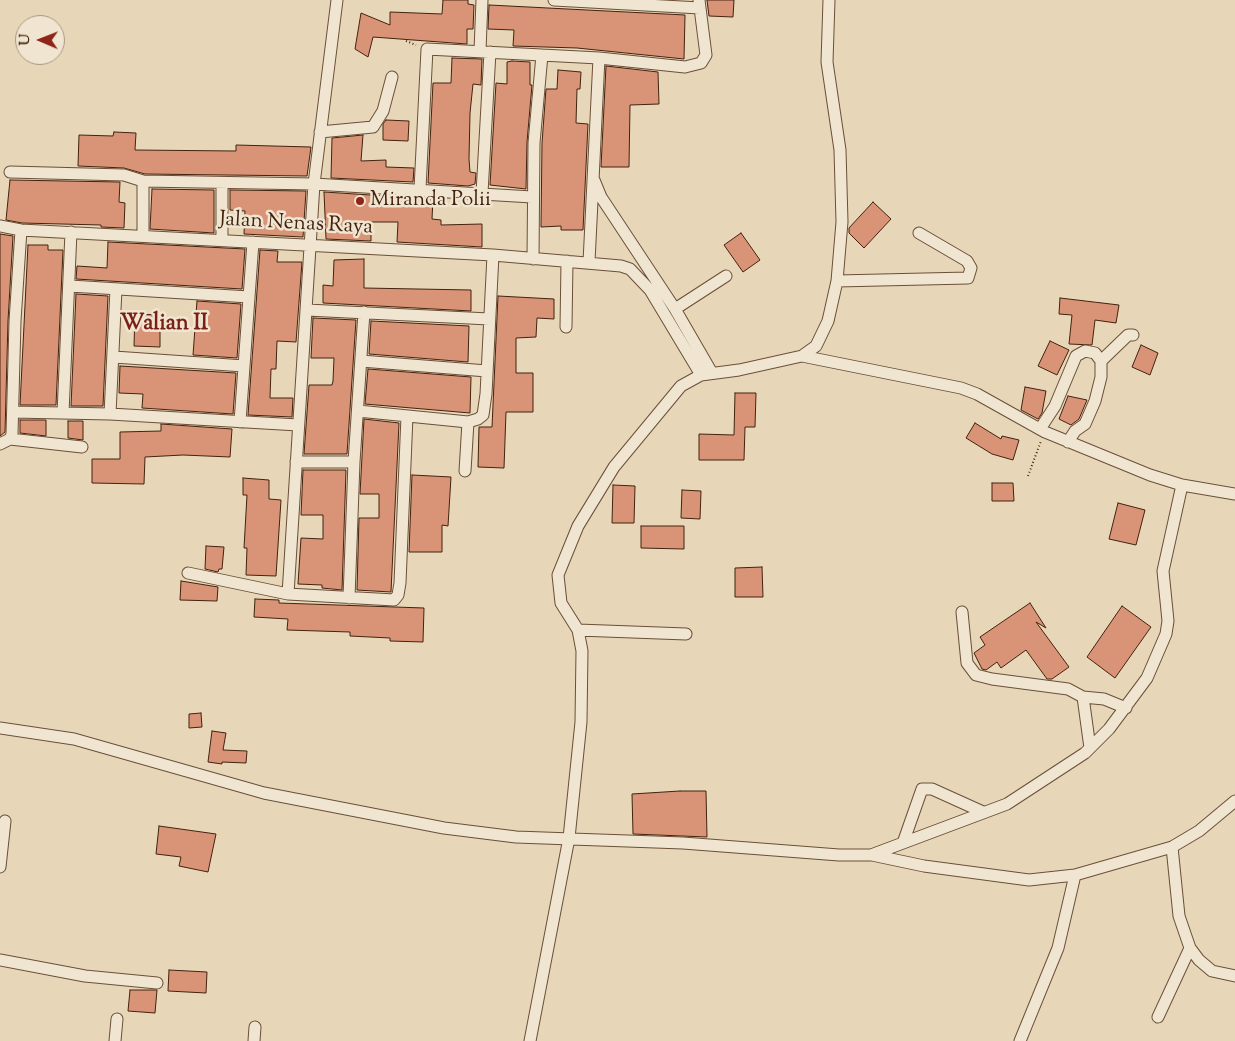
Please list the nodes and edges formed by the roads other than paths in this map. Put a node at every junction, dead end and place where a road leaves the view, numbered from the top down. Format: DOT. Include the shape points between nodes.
graph roads {
  1 [pos="337,0"];
  2 [pos="482,0"];
  3 [pos="554,0"];
  4 [pos="829,0"];
  5 [pos="700,4"];
  6 [pos="485,51"];
  7 [pos="542,55"];
  8 [pos="599,58"];
  9 [pos="392,77"];
  10 [pos="320,132"];
  11 [pos="10,172"];
  12 [pos="594,180"];
  13 [pos="142,181"];
  14 [pos="222,183"];
  15 [pos="314,184"];
  16 [pos="420,189"];
  17 [pos="482,193"];
  18 [pos="532,197"];
  19 [pos="0,226"];
  20 [pos="21,230"];
  21 [pos="71,232"];
  22 [pos="919,233"];
  23 [pos="143,235"];
  24 [pos="222,239"];
  25 [pos="253,242"];
  26 [pos="311,244"];
  27 [pos="494,255"];
  28 [pos="533,259"];
  29 [pos="641,260"];
  30 [pos="567,261"];
  31 [pos="589,262"];
  32 [pos="630,269"];
  33 [pos="726,276"];
  34 [pos="837,281"];
  35 [pos="70,286"];
  36 [pos="116,289"];
  37 [pos="249,297"];
  38 [pos="675,309"];
  39 [pos="307,310"];
  40 [pos="364,312"];
  41 [pos="489,319"];
  42 [pos="566,327"];
  43 [pos="1133,335"];
  44 [pos="802,356"];
  45 [pos="114,357"];
  46 [pos="1101,360"];
  47 [pos="361,361"];
  48 [pos="244,366"];
  49 [pos="487,371"];
  50 [pos="707,374"];
  51 [pos="358,411"];
  52 [pos="13,412"];
  53 [pos="63,413"];
  54 [pos="110,414"];
  55 [pos="407,416"];
  56 [pos="240,422"];
  57 [pos="468,422"];
  58 [pos="298,425"];
  59 [pos="1042,431"];
  60 [pos="5,442"];
  61 [pos="1068,442"];
  62 [pos="82,447"];
  63 [pos="296,462"];
  64 [pos="354,462"];
  65 [pos="465,471"];
  66 [pos="1182,486"];
  67 [pos="1235,494"];
  68 [pos="188,573"];
  69 [pos="288,594"];
  70 [pos="349,598"];
  71 [pos="962,612"];
  72 [pos="578,630"];
  73 [pos="686,634"];
  74 [pos="1083,696"];
  75 [pos="1126,708"];
  76 [pos="0,728"];
  77 [pos="1090,748"];
  78 [pos="1235,801"];
  79 [pos="983,812"];
  80 [pos="5,821"];
  81 [pos="569,838"];
  82 [pos="902,844"];
  83 [pos="1172,846"];
  84 [pos="870,854"];
  85 [pos="0,867"];
  86 [pos="1075,875"];
  87 [pos="1190,948"];
  88 [pos="0,960"];
  89 [pos="1235,976"];
  90 [pos="157,983"];
  91 [pos="1158,1017"];
  92 [pos="117,1019"];
  93 [pos="255,1027"];
  94 [pos="115,1041"];
  95 [pos="254,1041"];
  96 [pos="530,1041"];
  97 [pos="1020,1041"];
  1 -- 10 [label="street"];
  2 -- 6 [label="street"];
  3 -- 5 [label="street"];
  4 -- 34 [label="street" via="828,81 840,150 842,222"];
  5 -- 8 [label="street" via="706,55 696,65 685,67"];
  6 -- 7 [label="street"];
  6 -- 16 [label="street" via="427,49"];
  6 -- 17 [label="street"];
  7 -- 8 [label="street"];
  7 -- 18 [label="street"];
  8 -- 12 [label="street"];
  9 -- 10 [label="street" via="383,111 372,127"];
  10 -- 15 [label="street"];
  11 -- 13 [label="street" via="124,175"];
  12 -- 29 [label="street" via="601,197"];
  12 -- 31 [label="street"];
  13 -- 14 [label="street"];
  13 -- 23 [label="street"];
  14 -- 15 [label="street"];
  14 -- 24 [label="street"];
  15 -- 16 [label="street"];
  15 -- 26 [label="street"];
  16 -- 17 [label="street"];
  17 -- 18 [label="street"];
  18 -- 28 [label="street"];
  19 -- 20 [label="street, Jalan Nenas Raya"];
  20 -- 21 [label="street, Jalan Nenas Raya"];
  20 -- 52 [label="street"];
  21 -- 23 [label="street, Jalan Nenas Raya"];
  21 -- 35 [label="street"];
  22 -- 34 [label="street" via="967,261 971,268 968,278"];
  23 -- 24 [label="street, Jalan Nenas Raya"];
  24 -- 25 [label="street, Jalan Nenas Raya"];
  25 -- 26 [label="street, Jalan Nenas Raya"];
  25 -- 37 [label="street"];
  26 -- 27 [label="street, Jalan Nenas Raya"];
  26 -- 39 [label="street"];
  27 -- 28 [label="street, Jalan Nenas Raya"];
  27 -- 41 [label="street"];
  28 -- 30 [label="street, Jalan Nenas Raya"];
  29 -- 32 [label="street"];
  29 -- 38 [label="street"];
  30 -- 31 [label="street, Jalan Nenas Raya"];
  30 -- 42 [label="street"];
  31 -- 32 [label="street, Jalan Nenas Raya"];
  32 -- 50 [label="street" via="650,290"];
  33 -- 38 [label="street"];
  34 -- 44 [label="street" via="828,321 816,346"];
  35 -- 36 [label="street"];
  35 -- 53 [label="street"];
  36 -- 37 [label="street"];
  36 -- 45 [label="street"];
  37 -- 48 [label="street"];
  38 -- 50 [label="street"];
  39 -- 40 [label="street"];
  39 -- 58 [label="street"];
  40 -- 41 [label="street"];
  40 -- 47 [label="street"];
  41 -- 49 [label="street"];
  43 -- 46 [label="street" via="1128,334"];
  44 -- 50 [label="street"];
  44 -- 59 [label="street" via="961,388"];
  45 -- 48 [label="street"];
  45 -- 54 [label="street"];
  46 -- 59 [label="street" via="1095,353 1085,351 1076,356"];
  46 -- 61 [label="street" via="1095,401 1085,424"];
  47 -- 49 [label="street"];
  47 -- 51 [label="street"];
  48 -- 56 [label="street"];
  49 -- 57 [label="street" via="483,415"];
  50 -- 72 [label="street" via="681,386 614,468 578,526 558,575 561,603"];
  51 -- 55 [label="street"];
  51 -- 64 [label="street"];
  52 -- 53 [label="street"];
  52 -- 60 [label="street"];
  53 -- 54 [label="street"];
  54 -- 56 [label="street"];
  55 -- 57 [label="street"];
  55 -- 70 [label="street" via="400,590 394,600"];
  56 -- 58 [label="street"];
  57 -- 65 [label="street"];
  58 -- 63 [label="street"];
  59 -- 61 [label="street"];
  60 -- 62 [label="street"];
  61 -- 66 [label="street"];
  63 -- 64 [label="street"];
  63 -- 69 [label="street"];
  64 -- 70 [label="street"];
  66 -- 67 [label="street"];
  66 -- 75 [label="street" via="1162,579 1168,608 1166,634 1147,678"];
  68 -- 69 [label="street"];
  69 -- 70 [label="street"];
  71 -- 74 [label="street" via="967,663 976,675 1068,689"];
  72 -- 73 [label="street"];
  72 -- 81 [label="street" via="582,660 581,722"];
  74 -- 75 [label="street"];
  74 -- 77 [label="street"];
  75 -- 77 [label="street"];
  76 -- 81 [label="street" via="74,739 264,793 377,816 516,837"];
  77 -- 79 [label="street" via="1007,804"];
  78 -- 83 [label="street" via="1198,831"];
  79 -- 82 [label="street"];
  79 -- 82 [label="street" via="932,789 922,789"];
  80 -- 85 [label="street"];
  81 -- 84 [label="street" via="839,855"];
  81 -- 96 [label="street"];
  82 -- 84 [label="street"];
  83 -- 86 [label="street"];
  83 -- 87 [label="street" via="1179,916"];
  84 -- 86 [label="street" via="924,866 1029,880"];
  86 -- 97 [label="street" via="1058,948"];
  87 -- 89 [label="street" via="1212,971"];
  87 -- 91 [label="street"];
  88 -- 90 [label="street" via="85,976"];
  92 -- 94 [label="street"];
  93 -- 95 [label="street"];
}
